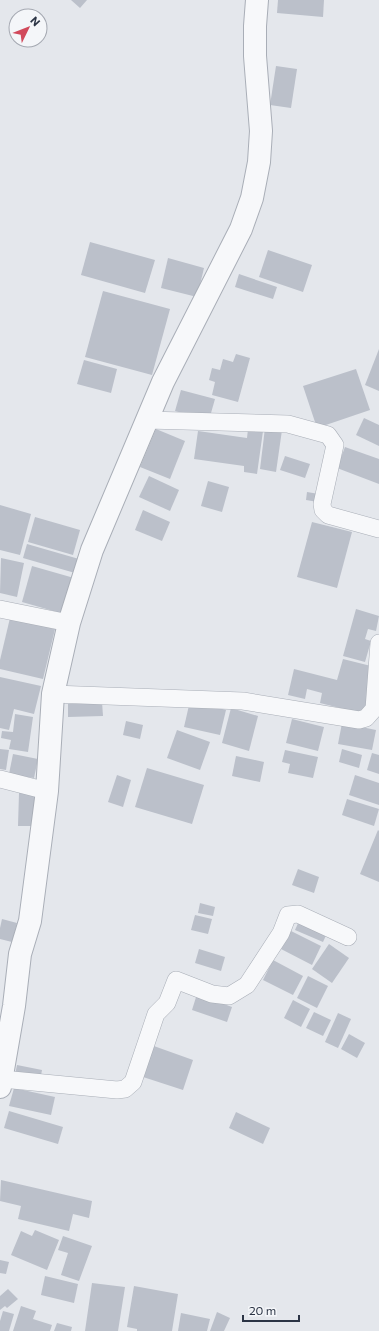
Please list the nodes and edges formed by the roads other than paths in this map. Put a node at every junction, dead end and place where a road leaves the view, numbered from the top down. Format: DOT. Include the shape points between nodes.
graph roads {
  1 [pos="257,0"];
  2 [pos="147,420"];
  3 [pos="379,529"];
  4 [pos="0,610"];
  5 [pos="70,623"];
  6 [pos="379,643"];
  7 [pos="53,694"];
  8 [pos="0,779"];
  9 [pos="47,791"];
  10 [pos="348,937"];
  11 [pos="1,1083"];
  1 -- 2 [label="street" via="255,56 261,131 259,162 252,198 238,236 163,382"];
  2 -- 3 [label="street" via="288,424 328,435 335,445 322,504 323,510 328,515"];
  2 -- 5 [label="street" via="92,550"];
  4 -- 5 [label="street"];
  5 -- 7 [label="street"];
  6 -- 7 [label="street" via="374,709 366,718 359,720 243,700"];
  7 -- 9 [label="street"];
  8 -- 9 [label="street"];
  9 -- 11 [label="street" via="30,920 20,954"];
  10 -- 11 [label="street" via="298,914 288,915 281,934 247,985 229,996 212,994 176,980 166,1003 156,1014 133,1082 125,1089"];
}
